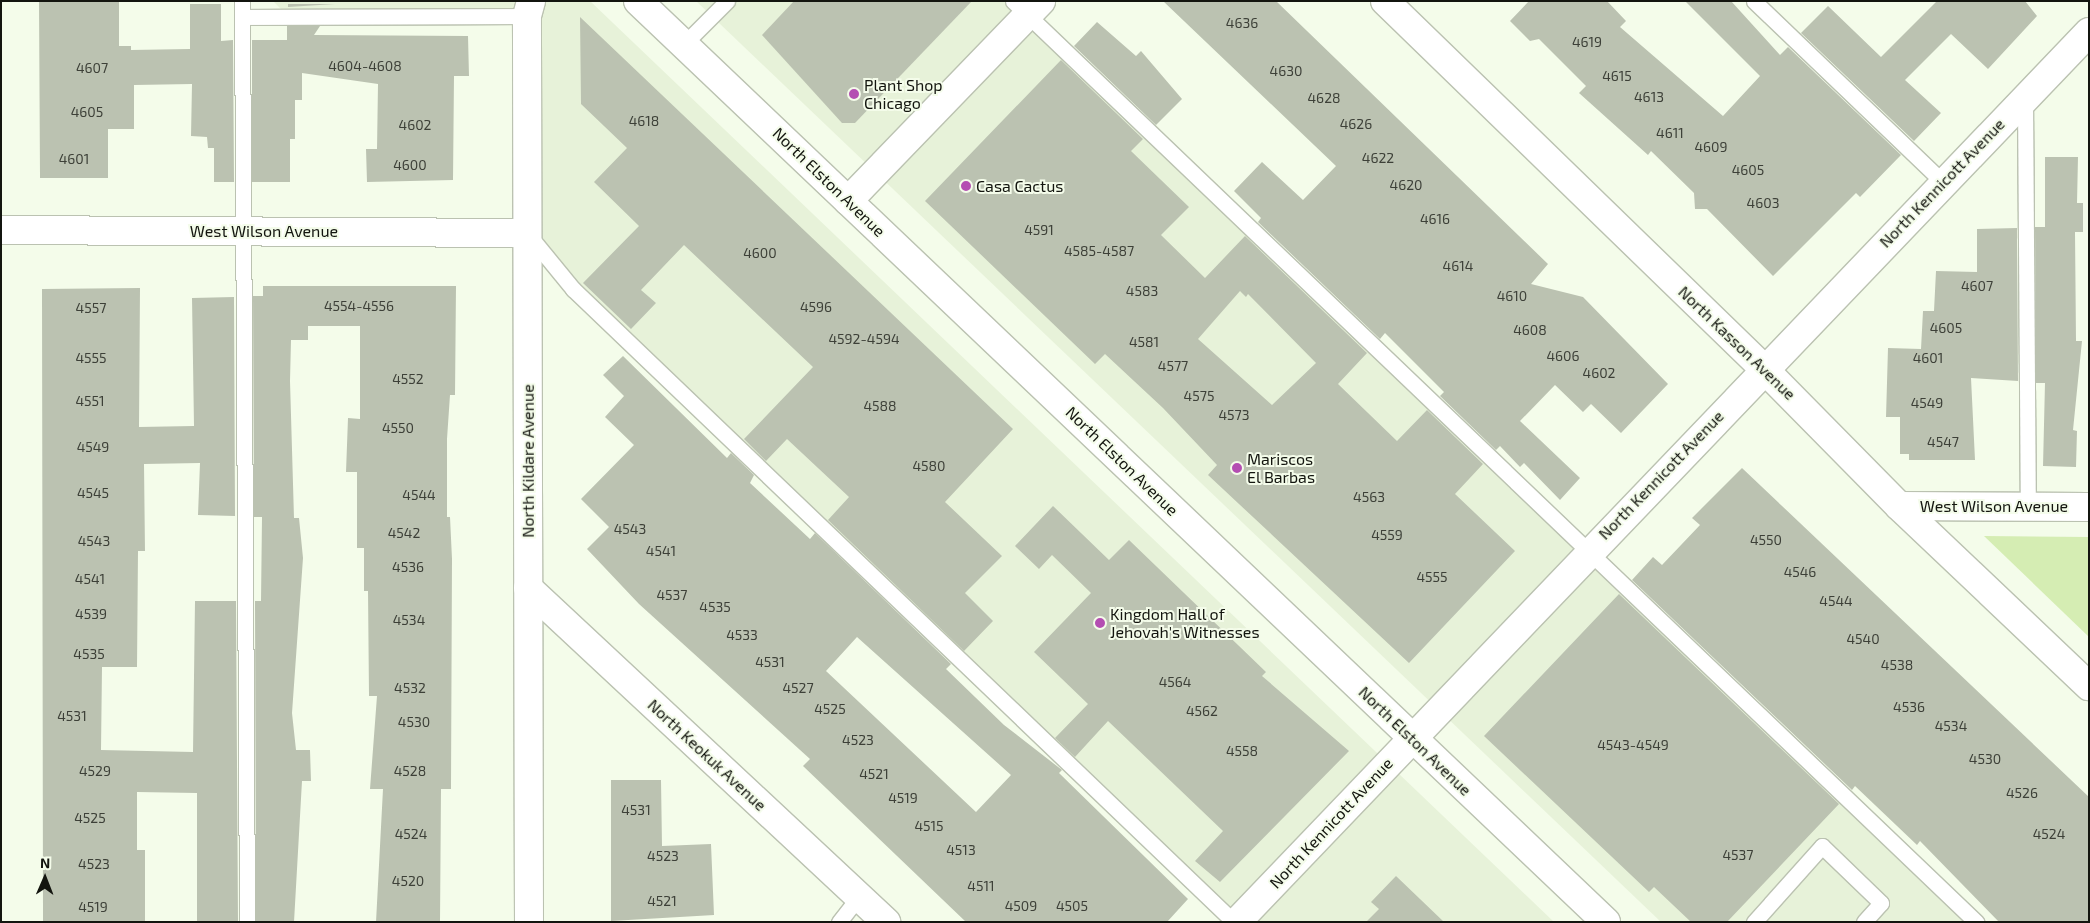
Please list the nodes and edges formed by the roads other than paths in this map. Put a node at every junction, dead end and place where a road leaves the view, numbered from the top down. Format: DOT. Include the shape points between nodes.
graph roads {
  1 [pos="242,1"];
  2 [pos="638,1"];
  3 [pos="727,1"];
  4 [pos="1385,1"];
  5 [pos="1754,1"];
  6 [pos="1027,6"];
  7 [pos="529,9"];
  8 [pos="242,17"];
  9 [pos="2089,32"];
  10 [pos="684,44"];
  11 [pos="2025,97"];
  12 [pos="1942,182"];
  13 [pos="848,201"];
  14 [pos="1,230"];
  15 [pos="244,231"];
  16 [pos="527,233"];
  17 [pos="1763,368"];
  18 [pos="1899,506"];
  19 [pos="2028,507"];
  20 [pos="2089,507"];
  21 [pos="1590,549"];
  22 [pos="528,588"];
  23 [pos="2089,686"];
  24 [pos="1412,737"];
  25 [pos="858,896"];
  26 [pos="247,922"];
  27 [pos="530,922"];
  28 [pos="839,922"];
  29 [pos="886,922"];
  30 [pos="1236,922"];
  31 [pos="1606,922"];
  32 [pos="1754,922"];
  33 [pos="1864,922"];
  34 [pos="1976,922"];
  1 -- 8 [label="lane"];
  2 -- 10 [label="street, North Elston Avenue"];
  3 -- 10 [label="lane"];
  4 -- 17 [label="street, North Kasson Avenue"];
  5 -- 12 [label="lane"];
  6 -- 13 [label="street"];
  6 -- 21 [label="lane"];
  7 -- 8 [label="lane"];
  7 -- 16 [label="street, North Kildare Avenue"];
  8 -- 15 [label="lane"];
  9 -- 11 [label="street, North Kennicott Avenue"];
  10 -- 13 [label="street, North Elston Avenue"];
  11 -- 12 [label="street, North Kennicott Avenue"];
  11 -- 19 [label="lane"];
  12 -- 17 [label="street, North Kennicott Avenue"];
  13 -- 24 [label="street, North Elston Avenue"];
  14 -- 15 [label="street, West Wilson Avenue"];
  15 -- 16 [label="street, West Wilson Avenue"];
  15 -- 26 [label="lane"];
  16 -- 22 [label="street, North Kildare Avenue"];
  16 -- 30 [label="lane" via="573,289"];
  17 -- 18 [label="street, North Kasson Avenue"];
  17 -- 21 [label="street, North Kennicott Avenue"];
  18 -- 19 [label="street, West Wilson Avenue"];
  18 -- 23 [label="street, North Kasson Avenue"];
  19 -- 20 [label="street, West Wilson Avenue"];
  21 -- 24 [label="street, North Kennicott Avenue"];
  21 -- 34 [label="lane"];
  22 -- 25 [label="street, North Keokuk Avenue"];
  22 -- 27 [label="street, North Kildare Avenue"];
  24 -- 30 [label="street, North Kennicott Avenue"];
  24 -- 31 [label="street, North Elston Avenue"];
  25 -- 28 [label="lane"];
  25 -- 29 [label="street, North Keokuk Avenue"];
  32 -- 33 [label="lane" via="1822,846 1881,903"];
}
